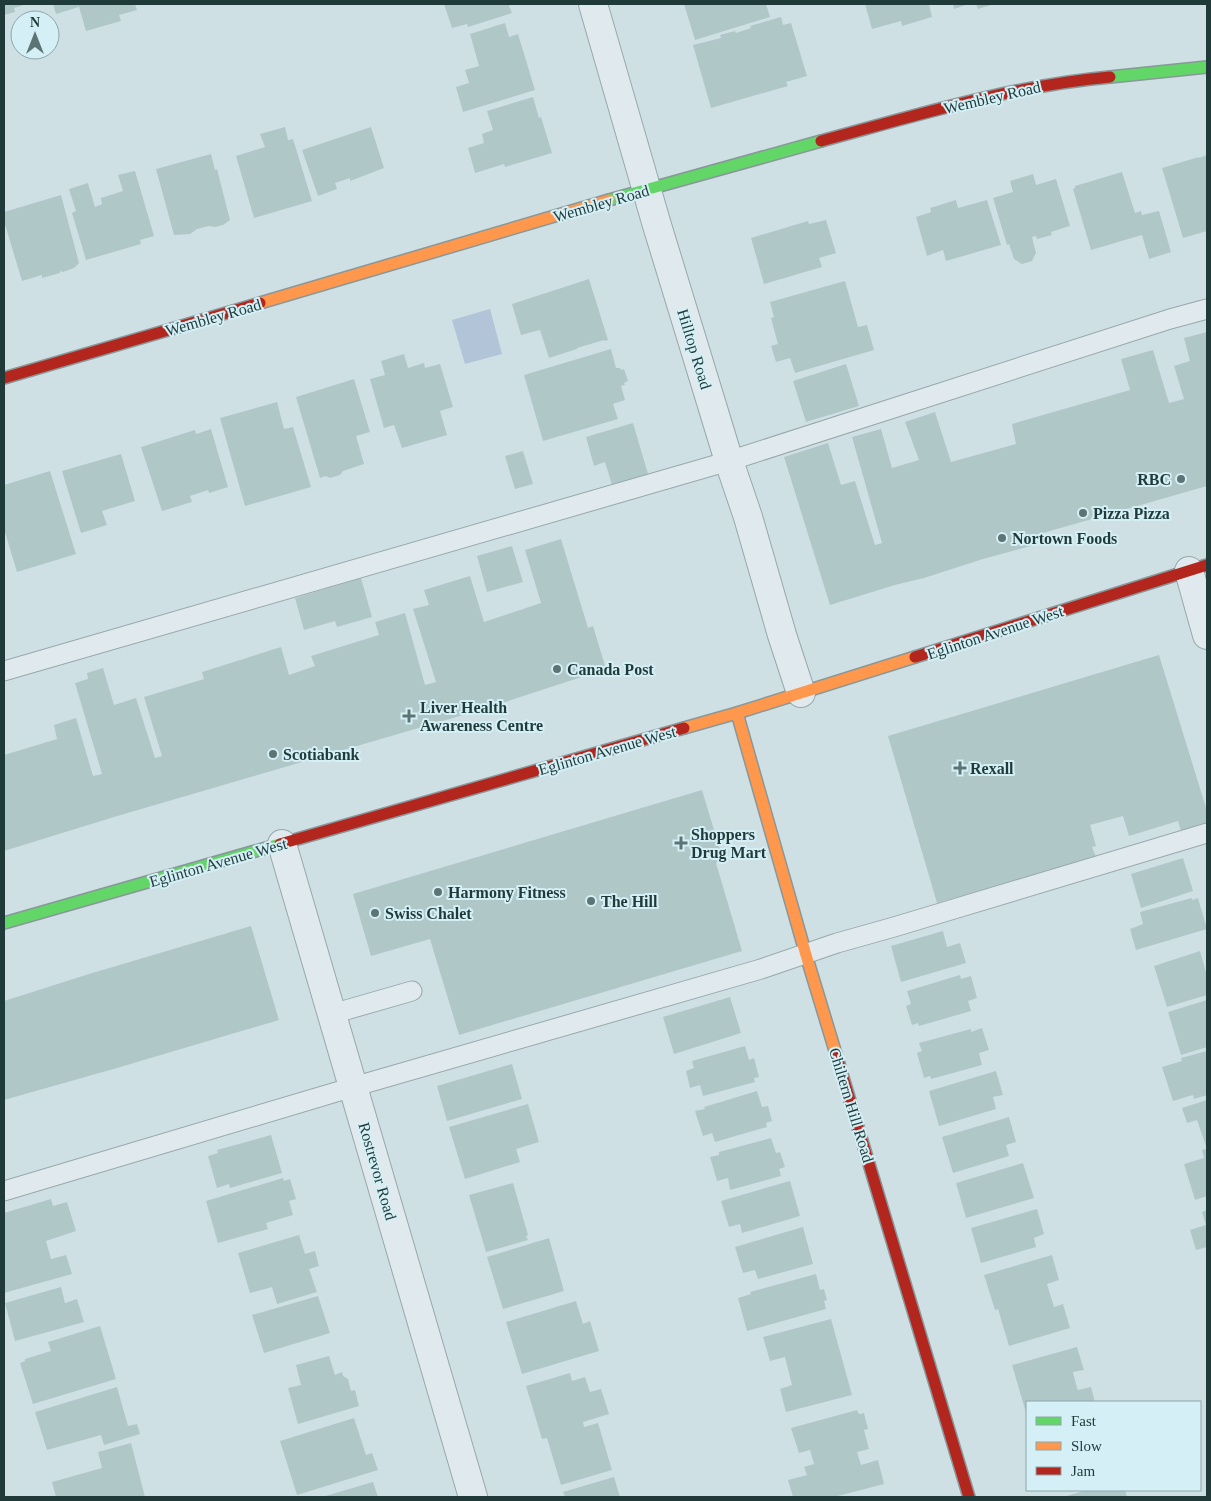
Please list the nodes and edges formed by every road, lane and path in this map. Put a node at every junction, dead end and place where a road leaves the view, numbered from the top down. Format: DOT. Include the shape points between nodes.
graph roads {
  1 [pos="592,4"];
  2 [pos="1207,67"];
  3 [pos="647,189"];
  4 [pos="1207,309"];
  5 [pos="4,378"];
  6 [pos="729,461"];
  7 [pos="1198,568"];
  8 [pos="1207,635"];
  9 [pos="4,670"];
  10 [pos="802,693"];
  11 [pos="737,713"];
  12 [pos="1207,833"];
  13 [pos="282,844"];
  14 [pos="4,923"];
  15 [pos="806,955"];
  16 [pos="412,991"];
  17 [pos="332,1014"];
  18 [pos="354,1087"];
  19 [pos="4,1191"];
  20 [pos="473,1497"];
  21 [pos="968,1497"];
  1 -- 3 [label="street, Hilltop Road"];
  2 -- 3 [label="street, Wembley Road" via="1076,80 1013,91"];
  3 -- 5 [label="street, Wembley Road"];
  3 -- 6 [label="street, Hilltop Road"];
  4 -- 6 [label="lane"];
  6 -- 9 [label="lane"];
  6 -- 10 [label="street, Hilltop Road"];
  7 -- 8 [label="street"];
  7 -- 10 [label="street, Eglinton Avenue West"];
  10 -- 11 [label="street, Eglinton Avenue West"];
  11 -- 13 [label="street, Eglinton Avenue West"];
  11 -- 15 [label="street, Chiltern Hill Road"];
  12 -- 15 [label="lane" via="836,943"];
  13 -- 14 [label="street, Eglinton Avenue West"];
  13 -- 17 [label="street, Rostrevor Road"];
  15 -- 18 [label="lane"];
  15 -- 21 [label="street, Chiltern Hill Road"];
  16 -- 17 [label="lane"];
  17 -- 18 [label="street, Rostrevor Road"];
  18 -- 19 [label="lane"];
  18 -- 20 [label="street, Rostrevor Road"];
}
